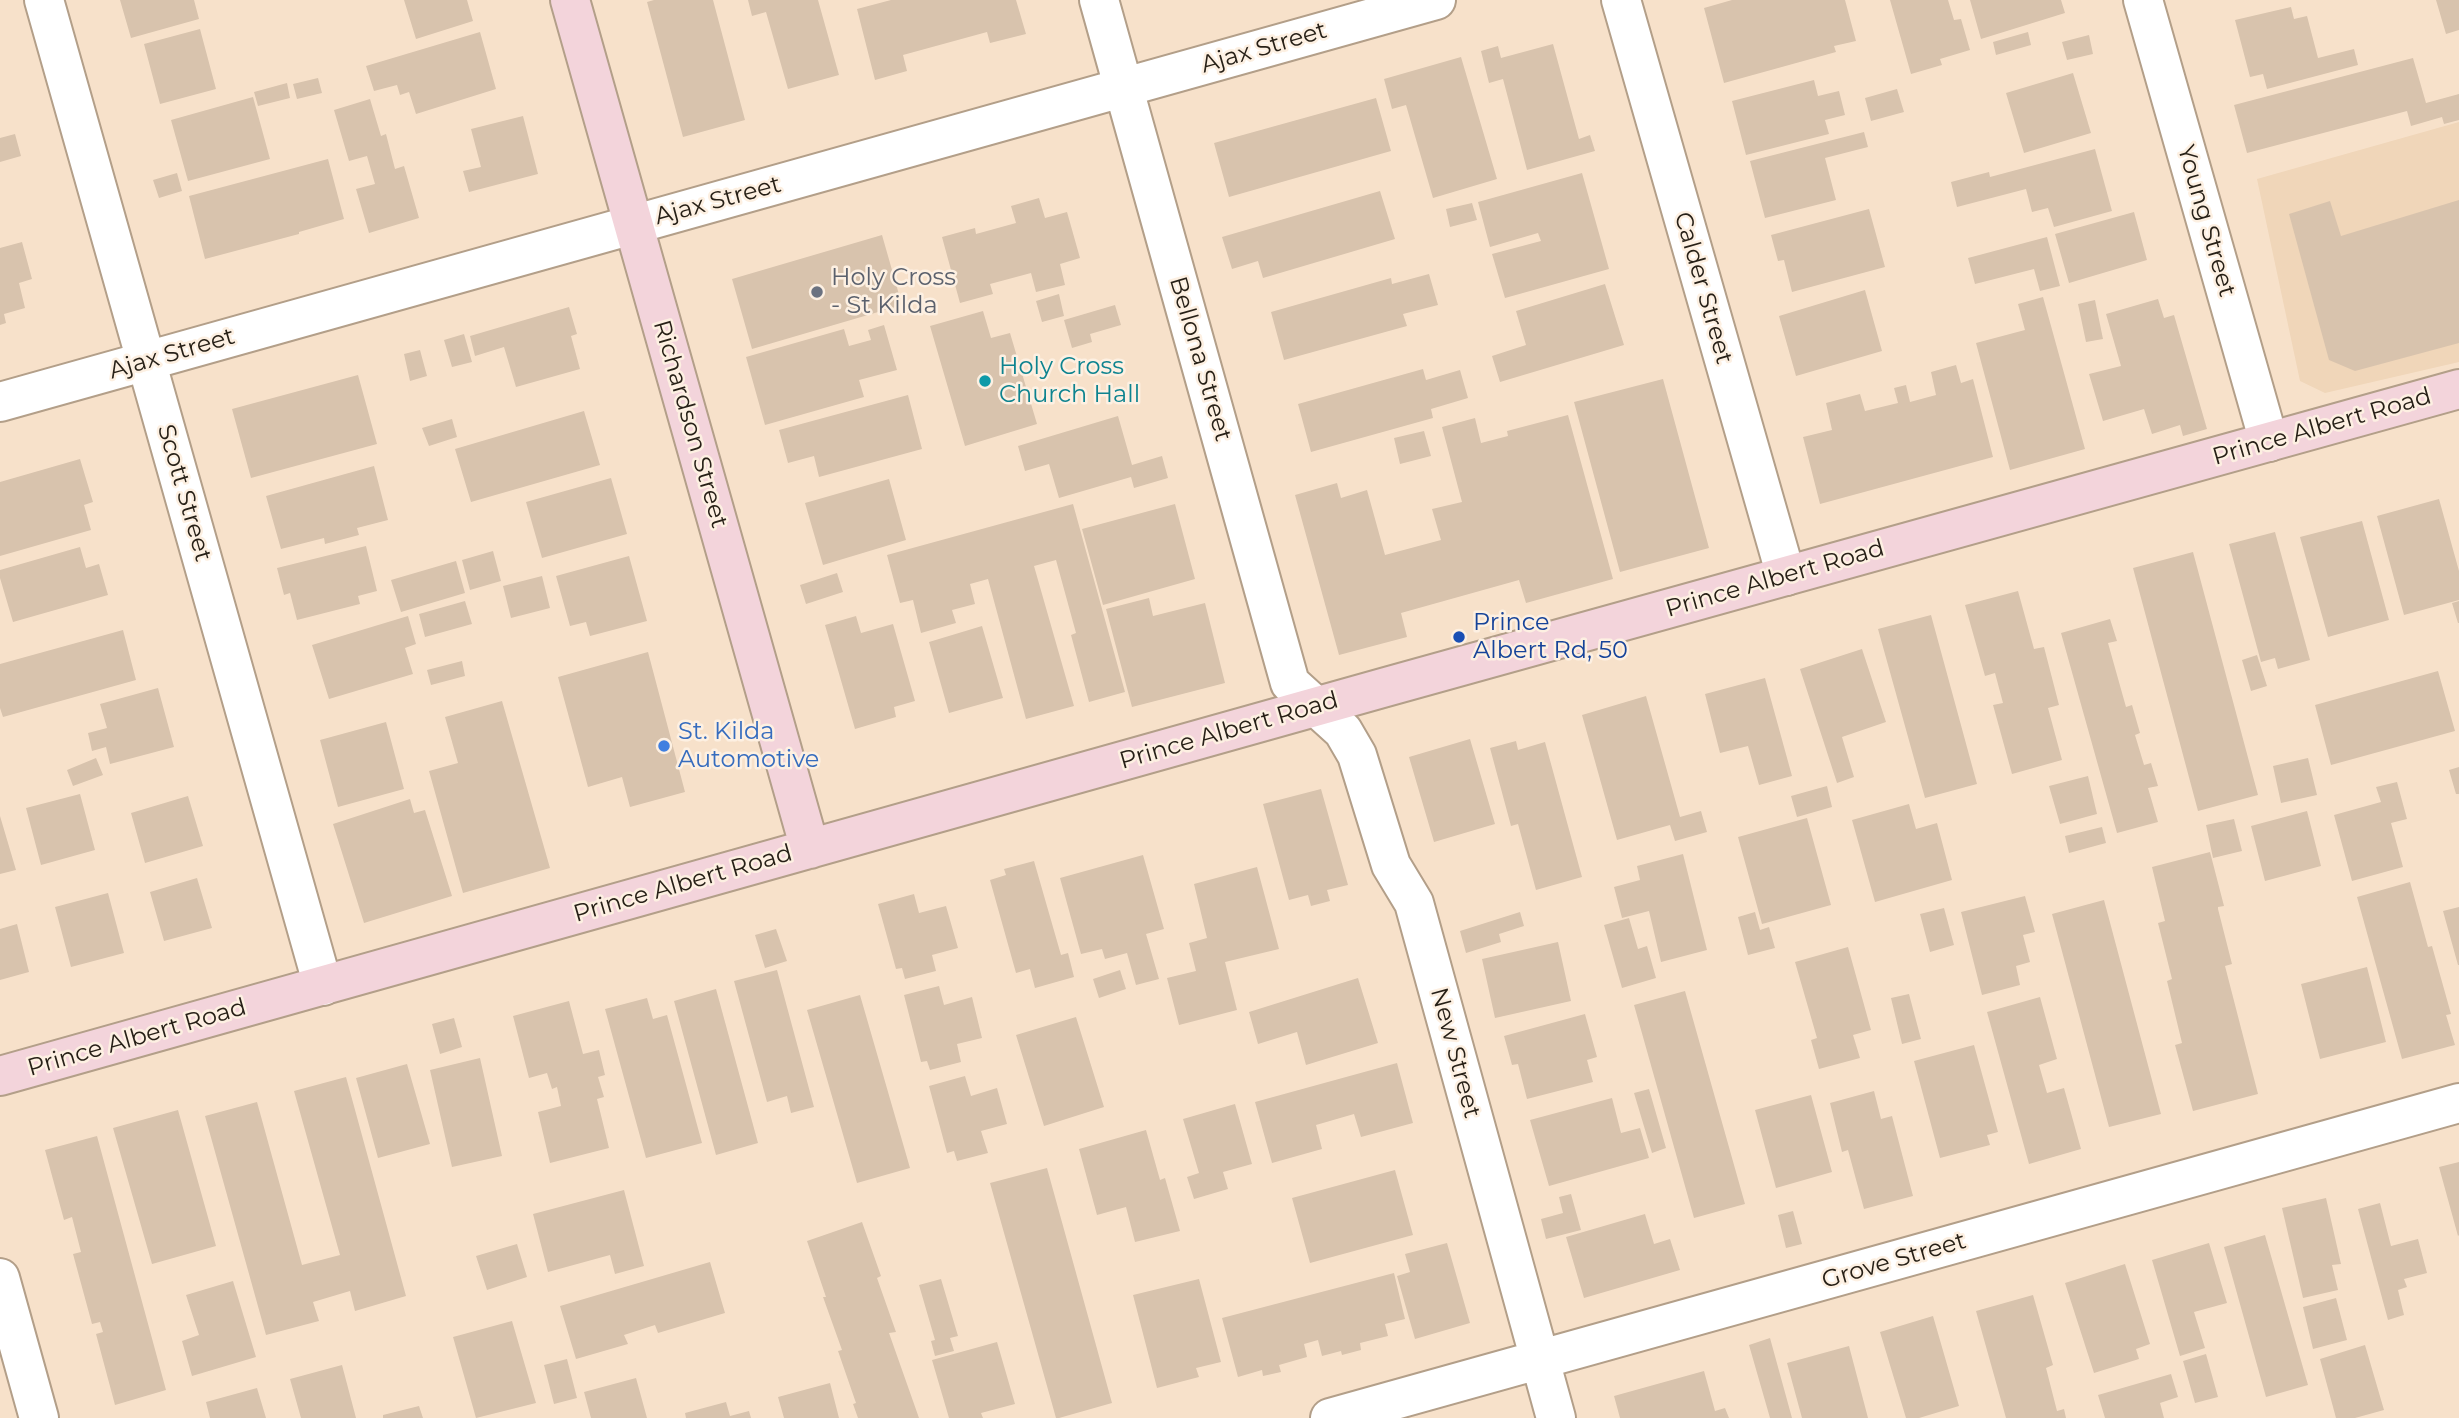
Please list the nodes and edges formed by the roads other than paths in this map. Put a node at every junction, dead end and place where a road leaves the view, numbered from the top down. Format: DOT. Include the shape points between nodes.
graph roads {
  1 [pos="44,0"];
  2 [pos="570,0"];
  3 [pos="1099,0"];
  4 [pos="1436,0"];
  5 [pos="1621,0"];
  6 [pos="2143,0"];
  7 [pos="1124,88"];
  8 [pos="633,225"];
  9 [pos="146,361"];
  10 [pos="2459,389"];
  11 [pos="0,402"];
  12 [pos="2269,442"];
  13 [pos="1786,576"];
  14 [pos="1317,707"];
  15 [pos="810,849"];
  16 [pos="323,986"];
  17 [pos="0,1076"];
  18 [pos="2459,1103"];
  19 [pos="0,1278"];
  20 [pos="1540,1360"];
  21 [pos="39,1418"];
  22 [pos="1330,1418"];
  23 [pos="1556,1418"];
  1 -- 9 [label="street, Scott Street"];
  2 -- 8 [label="street, Richardson Street"];
  3 -- 7 [label="street, Bellona Street"];
  4 -- 7 [label="street, Ajax Street"];
  5 -- 13 [label="street, Calder Street"];
  6 -- 12 [label="street, Young Street"];
  7 -- 8 [label="street, Ajax Street"];
  7 -- 14 [label="street, Bellona Street" via="1290,683"];
  8 -- 9 [label="street, Ajax Street"];
  8 -- 15 [label="street, Richardson Street"];
  9 -- 11 [label="street, Ajax Street"];
  9 -- 16 [label="street, Scott Street"];
  10 -- 12 [label="street, Prince Albert Road"];
  12 -- 13 [label="street, Prince Albert Road"];
  13 -- 14 [label="street, Prince Albert Road"];
  14 -- 15 [label="street, Prince Albert Road"];
  14 -- 20 [label="street, New Street" via="1343,731 1357,755 1391,865 1414,903"];
  15 -- 16 [label="street, Prince Albert Road"];
  16 -- 17 [label="street, Prince Albert Road"];
  18 -- 20 [label="street, Grove Street"];
  19 -- 21 [label="street"];
  20 -- 22 [label="street, Grove Street"];
  20 -- 23 [label="street, New Street"];
}
